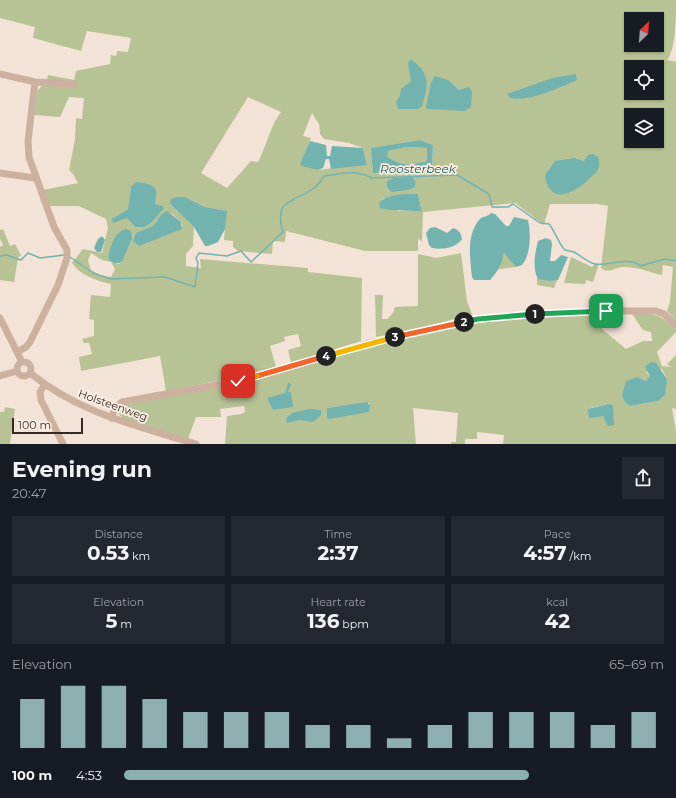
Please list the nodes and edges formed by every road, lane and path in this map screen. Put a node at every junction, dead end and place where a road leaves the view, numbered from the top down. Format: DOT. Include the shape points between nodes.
graph roads {
  1 [pos="0,74"];
  2 [pos="35,82"];
  3 [pos="74,84"];
  4 [pos="0,173"];
  5 [pos="35,178"];
  6 [pos="0,318"];
  7 [pos="676,325"];
  8 [pos="17,352"];
  9 [pos="22,362"];
  10 [pos="16,371"];
  11 [pos="30,373"];
  12 [pos="0,376"];
  13 [pos="45,384"];
  14 [pos="111,418"];
  15 [pos="63,444"];
  16 [pos="196,444"];
  1 -- 2 [label="street"];
  2 -- 3 [label="street"];
  2 -- 5 [label="street" via="28,149"];
  4 -- 5 [label="street"];
  5 -- 8 [label="street" via="54,227 67,250 67,258 58,284 30,342"];
  6 -- 8 [label="street"];
  7 -- 14 [label="street" via="664,314 656,311 599,311 478,319 366,344 238,381 122,402 116,407"];
  8 -- 9 [label="street"];
  9 -- 10 [label="street"];
  9 -- 11 [label="street" via="30,365"];
  10 -- 11 [label="street" via="24,376"];
  10 -- 12 [label="street"];
  11 -- 13 [label="street, Holsteenweg"];
  13 -- 14 [label="street, Holsteenweg" via="77,404"];
  13 -- 15 [label="street" via="40,392 41,400"];
  14 -- 16 [label="street, Holsteenweg"];
}
